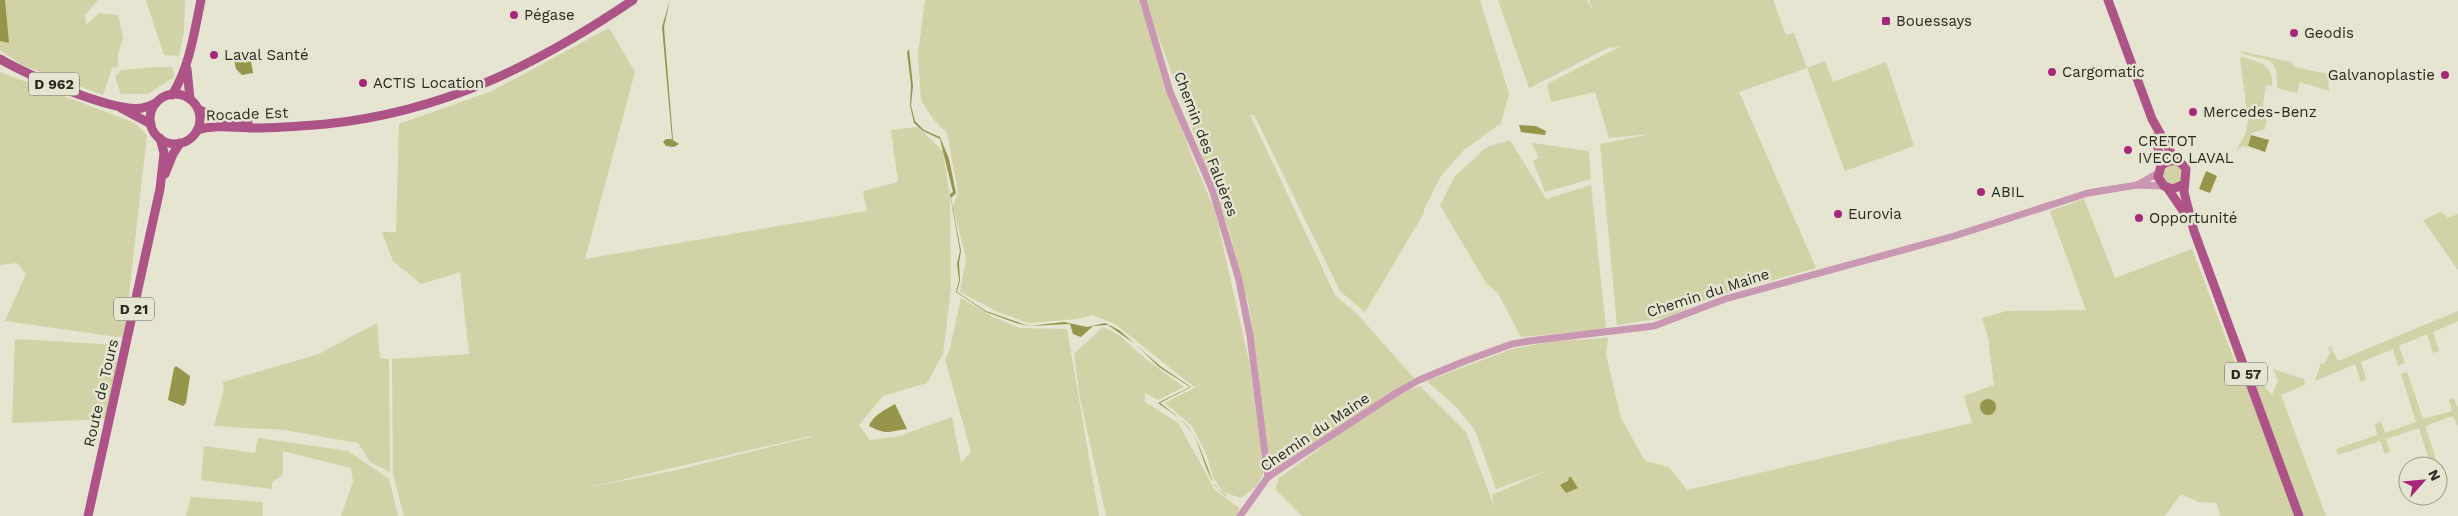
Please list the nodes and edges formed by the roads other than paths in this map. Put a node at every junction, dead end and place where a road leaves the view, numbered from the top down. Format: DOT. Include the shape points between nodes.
graph roads {
  1 [pos="201,0"];
  2 [pos="633,0"];
  3 [pos="1143,0"];
  4 [pos="2108,0"];
  5 [pos="0,59"];
  6 [pos="187,62"];
  7 [pos="172,94"];
  8 [pos="190,99"];
  9 [pos="110,103"];
  10 [pos="156,103"];
  11 [pos="198,109"];
  12 [pos="2152,119"];
  13 [pos="151,124"];
  14 [pos="298,126"];
  15 [pos="197,130"];
  16 [pos="160,138"];
  17 [pos="180,143"];
  18 [pos="2175,160"];
  19 [pos="2160,170"];
  20 [pos="2184,184"];
  21 [pos="2137,185"];
  22 [pos="2166,187"];
  23 [pos="160,189"];
  24 [pos="2194,231"];
  25 [pos="1268,477"];
  26 [pos="88,516"];
  27 [pos="1240,516"];
  28 [pos="2299,516"];
  1 -- 6 [label="main road"];
  2 -- 14 [label="main road, Rocade Est" via="552,52 473,89 404,110"];
  3 -- 25 [label="street, Chemin des Faluères" via="1168,85 1217,204 1239,280 1250,336"];
  4 -- 12 [label="main road"];
  5 -- 9 [label="main road, D 962" via="24,73"];
  6 -- 7 [label="main road"];
  6 -- 8 [label="main road"];
  7 -- 8 [label="main road"];
  7 -- 10 [label="main road"];
  8 -- 11 [label="main road"];
  9 -- 10 [label="main road, D 962" via="140,108"];
  9 -- 13 [label="main road, D 962"];
  10 -- 13 [label="main road"];
  11 -- 14 [label="main road, Rocade Est" via="230,121"];
  11 -- 15 [label="main road" via="200,123"];
  12 -- 18 [label="main road"];
  12 -- 19 [label="main road"];
  13 -- 16 [label="main road"];
  14 -- 15 [label="main road, Rocade Est" via="213,126"];
  15 -- 17 [label="main road"];
  16 -- 17 [label="main road"];
  16 -- 23 [label="main road, Route de Tours / D 21" via="164,153"];
  17 -- 23 [label="main road, Route de Tours / D 21"];
  18 -- 19 [label="main road"];
  18 -- 20 [label="main road" via="2186,169"];
  19 -- 21 [label="street, Chemin du Maine"];
  19 -- 22 [label="main road"];
  20 -- 22 [label="main road" via="2178,188"];
  20 -- 24 [label="main road, D 57"];
  21 -- 22 [label="street, Chemin du Maine"];
  21 -- 25 [label="street, Chemin du Maine" via="2088,193 1949,237 1725,299 1654,326 1512,344 1419,380"];
  22 -- 24 [label="main road, D 57" via="2180,204"];
  23 -- 26 [label="main road, Route de Tours / D 21"];
  24 -- 28 [label="main road, D 57"];
  25 -- 27 [label="street, Chemin du Maine"];
}
